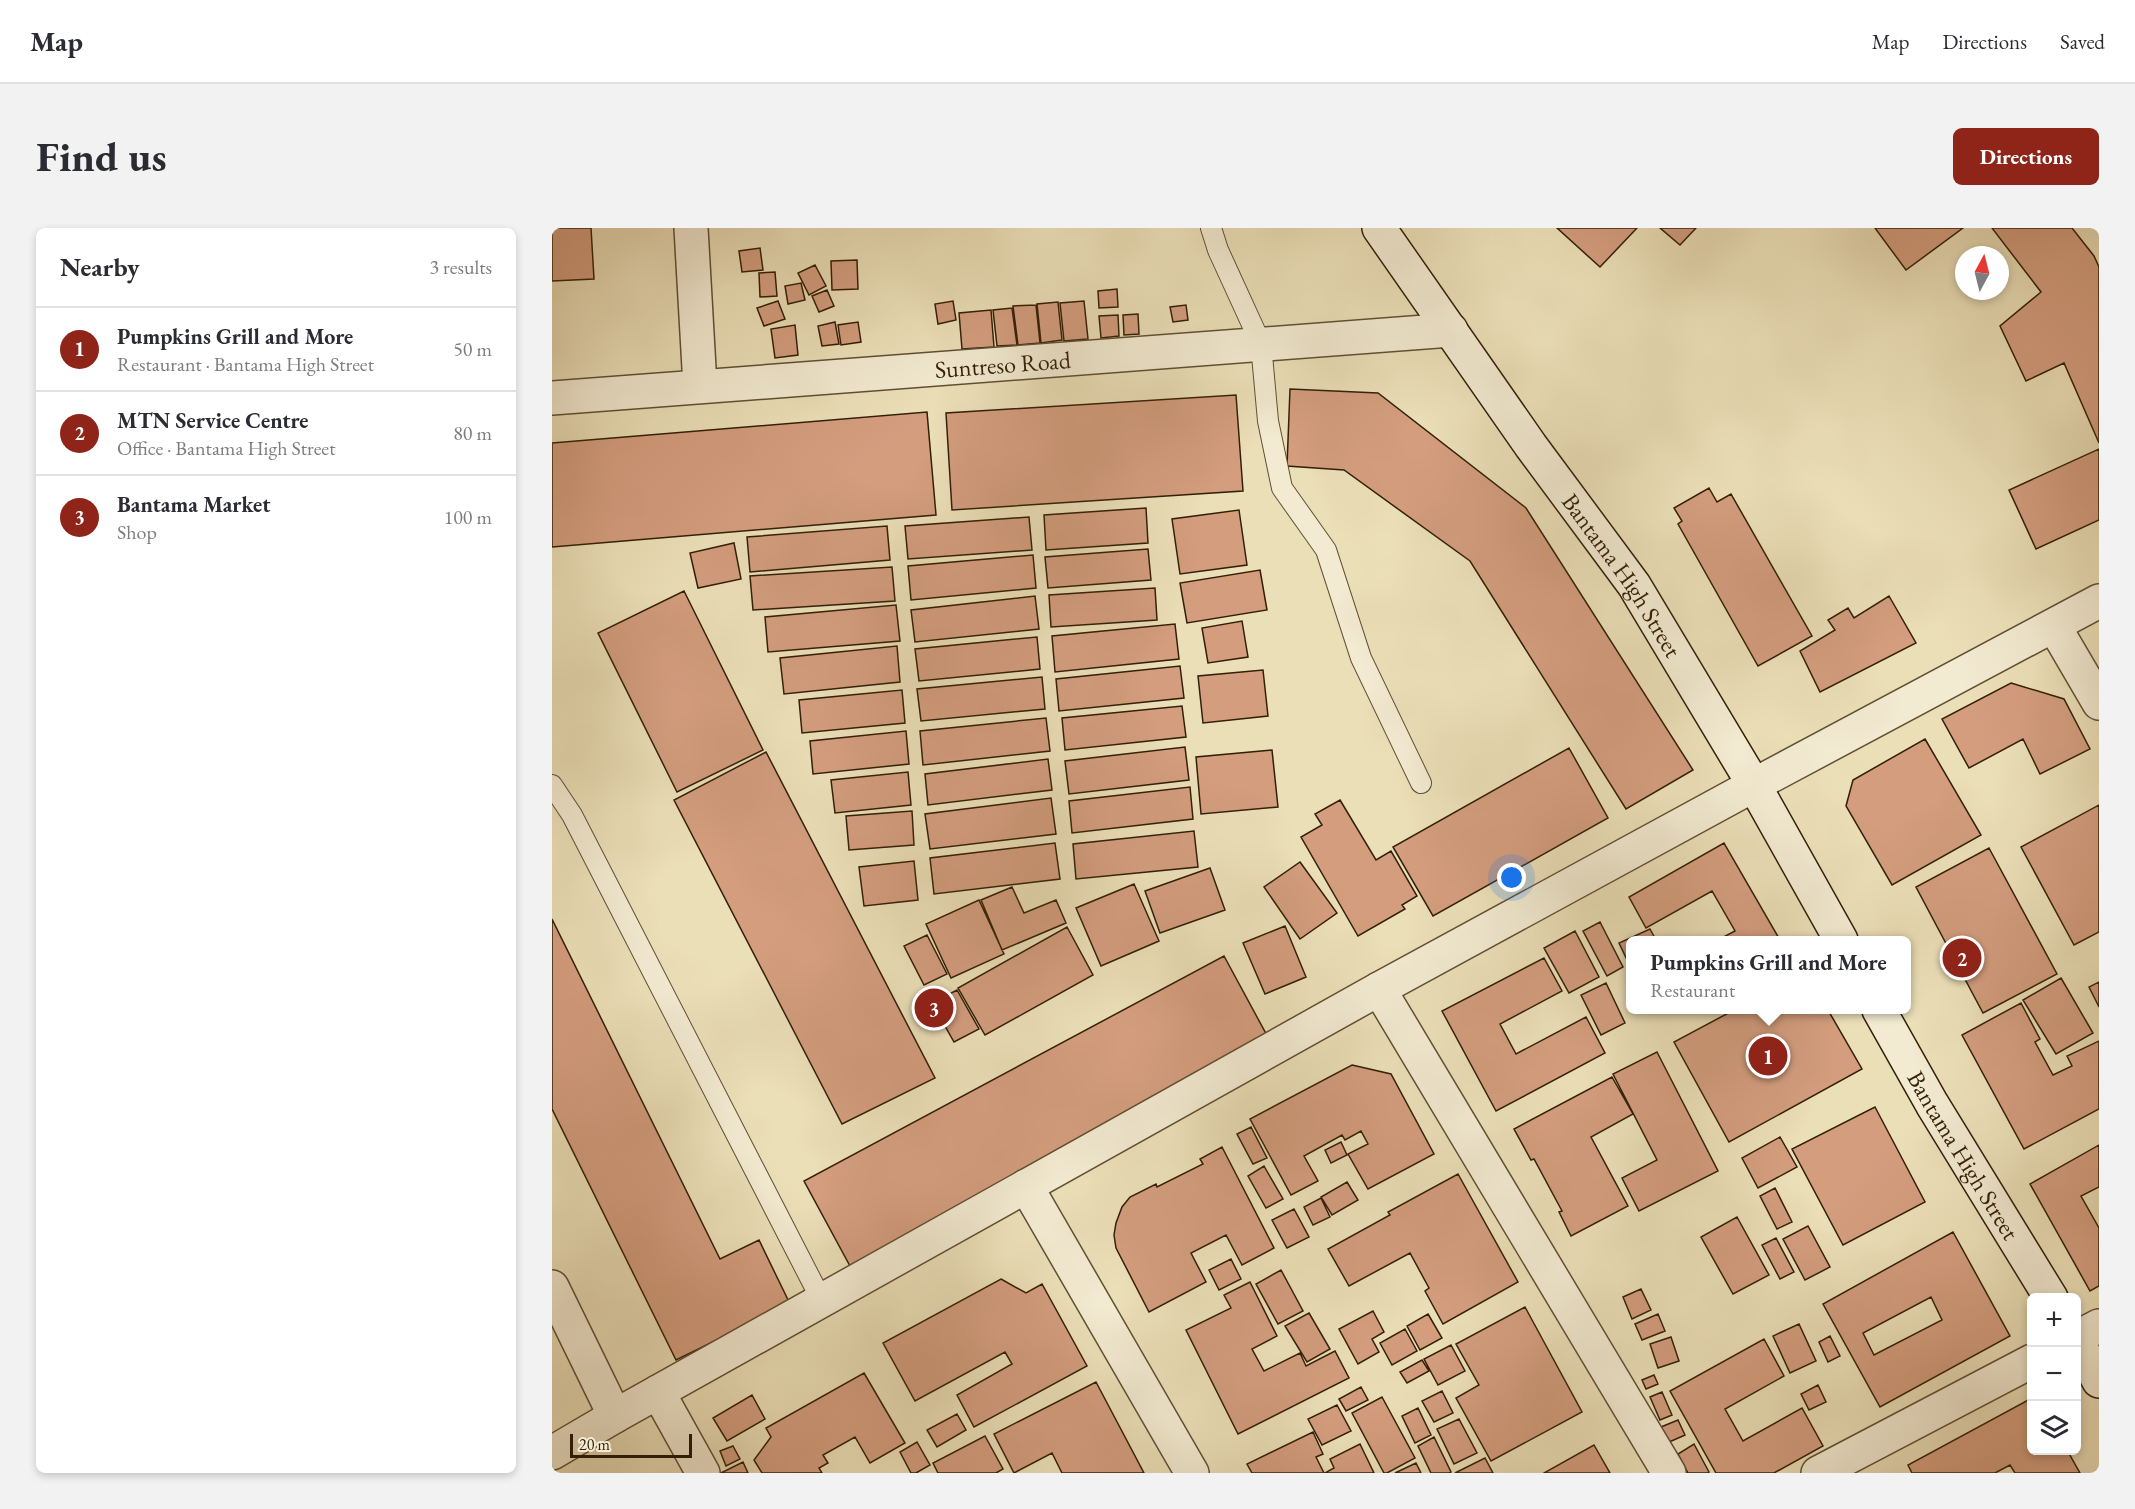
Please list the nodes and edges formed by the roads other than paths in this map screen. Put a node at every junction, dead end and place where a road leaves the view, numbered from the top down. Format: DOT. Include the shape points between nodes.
graph roads {
  1 [pos="691,228"];
  2 [pos="1211,228"];
  3 [pos="1379,228"];
  4 [pos="1451,330"];
  5 [pos="1261,344"];
  6 [pos="700,386"];
  7 [pos="552,398"];
  8 [pos="2099,601"];
  9 [pos="2054,626"];
  10 [pos="2099,703"];
  11 [pos="1421,783"];
  12 [pos="1754,784"];
  13 [pos="552,785"];
  14 [pos="1839,936"];
  15 [pos="1378,989"];
  16 [pos="1881,1014"];
  17 [pos="1026,1186"];
  18 [pos="552,1287"];
  19 [pos="2048,1293"];
  20 [pos="822,1301"];
  21 [pos="2099,1326"];
  22 [pos="2081,1335"];
  23 [pos="2081,1347"];
  24 [pos="2027,1363"];
  25 [pos="2099,1381"];
  26 [pos="658,1392"];
  27 [pos="615,1416"];
  28 [pos="552,1454"];
  29 [pos="703,1473"];
  30 [pos="1192,1473"];
  31 [pos="1669,1473"];
  32 [pos="1818,1473"];
  1 -- 6 [label="street"];
  2 -- 5 [label="lane"];
  3 -- 4 [label="street, Bantama High Street"];
  4 -- 5 [label="street, Suntreso Road"];
  4 -- 12 [label="street, Bantama High Street" via="1531,446 1635,585"];
  5 -- 6 [label="street, Suntreso Road"];
  5 -- 11 [label="lane" via="1268,421 1282,488 1326,550 1360,658"];
  6 -- 7 [label="street, Suntreso Road"];
  8 -- 9 [label="street"];
  9 -- 10 [label="street"];
  9 -- 12 [label="street"];
  12 -- 14 [label="street, Bantama High Street"];
  12 -- 15 [label="street"];
  13 -- 20 [label="lane" via="572,815"];
  15 -- 17 [label="street"];
  15 -- 31 [label="street"];
  16 -- 19 [label="street, Bantama High Street"];
  17 -- 20 [label="street"];
  17 -- 30 [label="street"];
  18 -- 27 [label="street"];
  20 -- 26 [label="street"];
  21 -- 22 [label="street"];
  23 -- 25 [label="street"];
  24 -- 32 [label="street"];
  26 -- 27 [label="street"];
  26 -- 29 [label="street"];
  27 -- 28 [label="street"];
}
